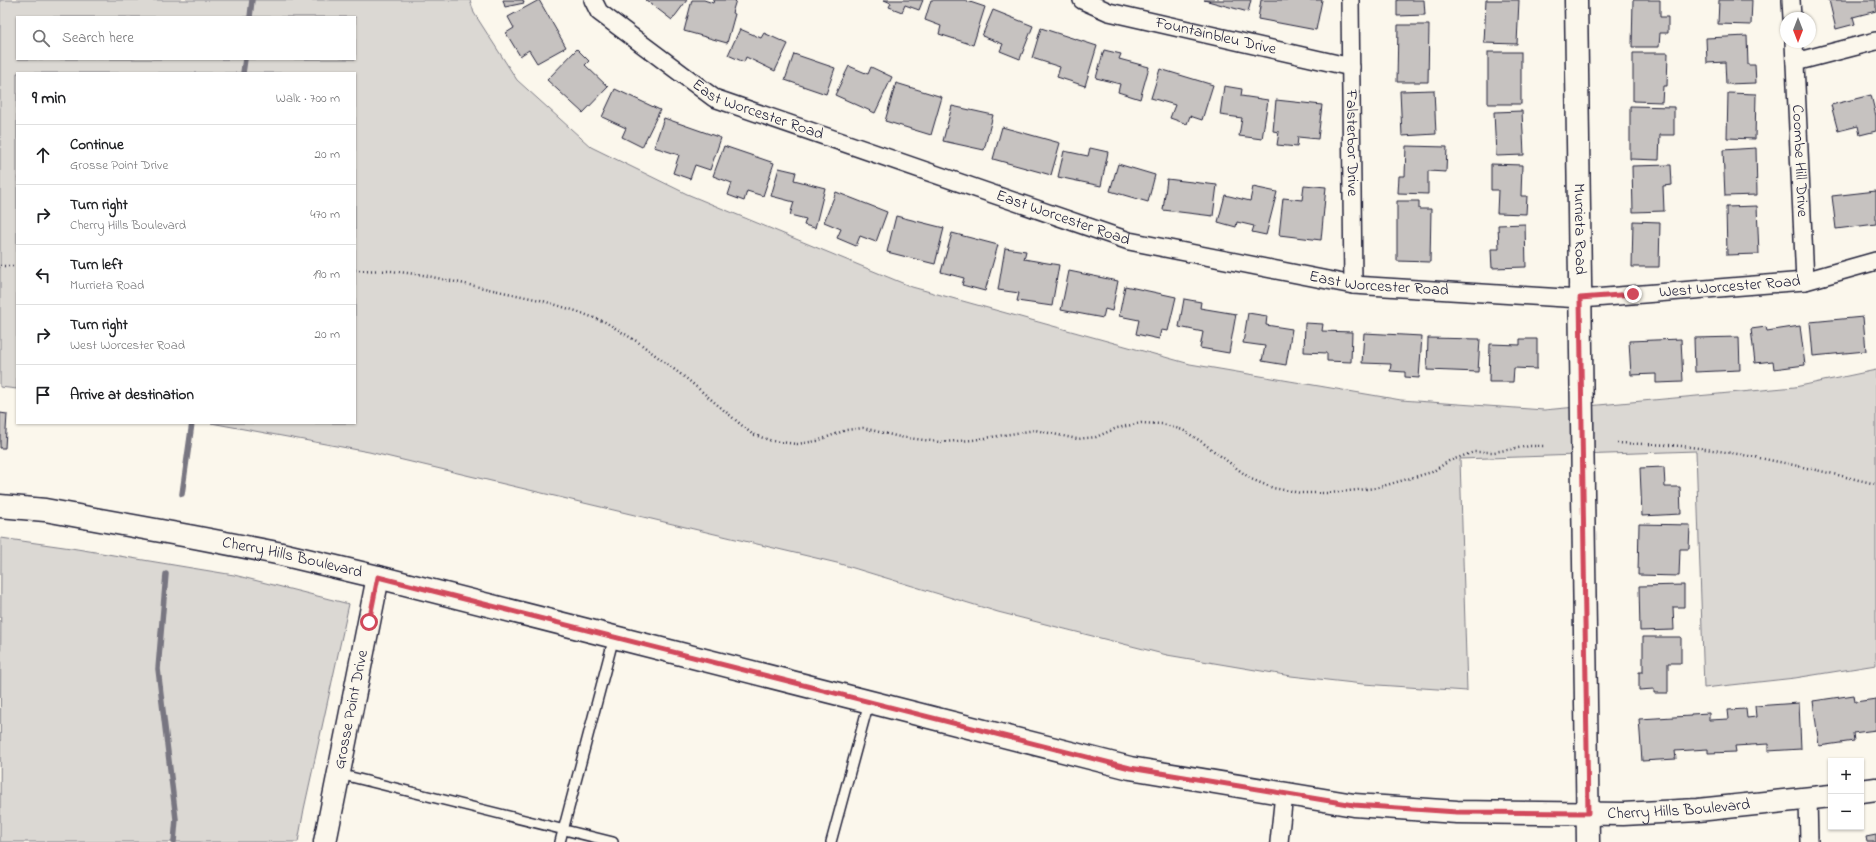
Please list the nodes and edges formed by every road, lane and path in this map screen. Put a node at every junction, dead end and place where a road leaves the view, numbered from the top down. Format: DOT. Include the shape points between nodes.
graph roads {
  1 [pos="593,0"];
  2 [pos="1082,0"];
  3 [pos="1350,0"];
  4 [pos="1576,0"];
  5 [pos="1791,0"];
  6 [pos="1792,12"];
  7 [pos="1876,41"];
  8 [pos="1794,48"];
  9 [pos="1795,62"];
  10 [pos="1351,67"];
  11 [pos="1876,260"];
  12 [pos="0,266"];
  13 [pos="16,266"];
  14 [pos="356,270"];
  15 [pos="1805,281"];
  16 [pos="1353,285"];
  17 [pos="1580,298"];
  18 [pos="1617,443"];
  19 [pos="1545,446"];
  20 [pos="1876,484"];
  21 [pos="0,506"];
  22 [pos="378,577"];
  23 [pos="614,637"];
  24 [pos="869,702"];
  25 [pos="338,773"];
  26 [pos="1876,789"];
  27 [pos="1864,791"];
  28 [pos="1284,794"];
  29 [pos="1828,797"];
  30 [pos="1808,800"];
  31 [pos="1588,813"];
  32 [pos="564,829"];
  33 [pos="325,842"];
  34 [pos="560,842"];
  35 [pos="613,842"];
  36 [pos="831,842"];
  37 [pos="1278,842"];
  38 [pos="1588,842"];
  39 [pos="1809,842"];
  1 -- 16 [label="street, East Worcester Road" via="599,12 714,98 1130,241"];
  2 -- 10 [label="street, Fountainbleu Drive" via="1109,12"];
  3 -- 10 [label="street, Falsterbor Drive"];
  4 -- 17 [label="street, Murrieta Road"];
  5 -- 6 [label="street"];
  7 -- 9 [label="street"];
  8 -- 9 [label="street, Coombe Hill Drive"];
  9 -- 15 [label="street, Coombe Hill Drive"];
  10 -- 16 [label="street, Falsterbor Drive"];
  11 -- 15 [label="street, West Worcester Road"];
  12 -- 13 [label="path"];
  14 -- 19 [label="path" via="423,275 576,310 604,322 638,342 752,434 772,441 797,444 817,441 846,430 863,428 900,437 940,442 973,440 1036,430 1077,439 1140,423 1162,424 1184,430 1251,479 1273,488 1301,493 1376,488 1432,472 1474,452"];
  15 -- 17 [label="street, West Worcester Road"];
  16 -- 17 [label="street, East Worcester Road"];
  17 -- 31 [label="street, Murrieta Road"];
  18 -- 20 [label="path" via="1682,446 1770,461"];
  21 -- 22 [label="street, Cherry Hills Boulevard" via="45,510 194,537"];
  22 -- 23 [label="street, Cherry Hills Boulevard"];
  22 -- 25 [label="street, Grosse Point Drive"];
  23 -- 24 [label="street, Cherry Hills Boulevard"];
  23 -- 32 [label="lane"];
  24 -- 28 [label="street, Cherry Hills Boulevard" via="1130,768"];
  24 -- 36 [label="lane"];
  25 -- 32 [label="lane"];
  25 -- 33 [label="street, Grosse Point Drive"];
  26 -- 27 [label="street"];
  28 -- 31 [label="street, Cherry Hills Boulevard" via="1354,805 1425,811"];
  28 -- 37 [label="street"];
  29 -- 30 [label="street, Cherry Hills Boulevard"];
  30 -- 31 [label="street, Cherry Hills Boulevard" via="1698,810"];
  30 -- 39 [label="street"];
  31 -- 38 [label="street, Murrieta Road"];
  32 -- 34 [label="lane"];
  32 -- 35 [label="lane"];
}
